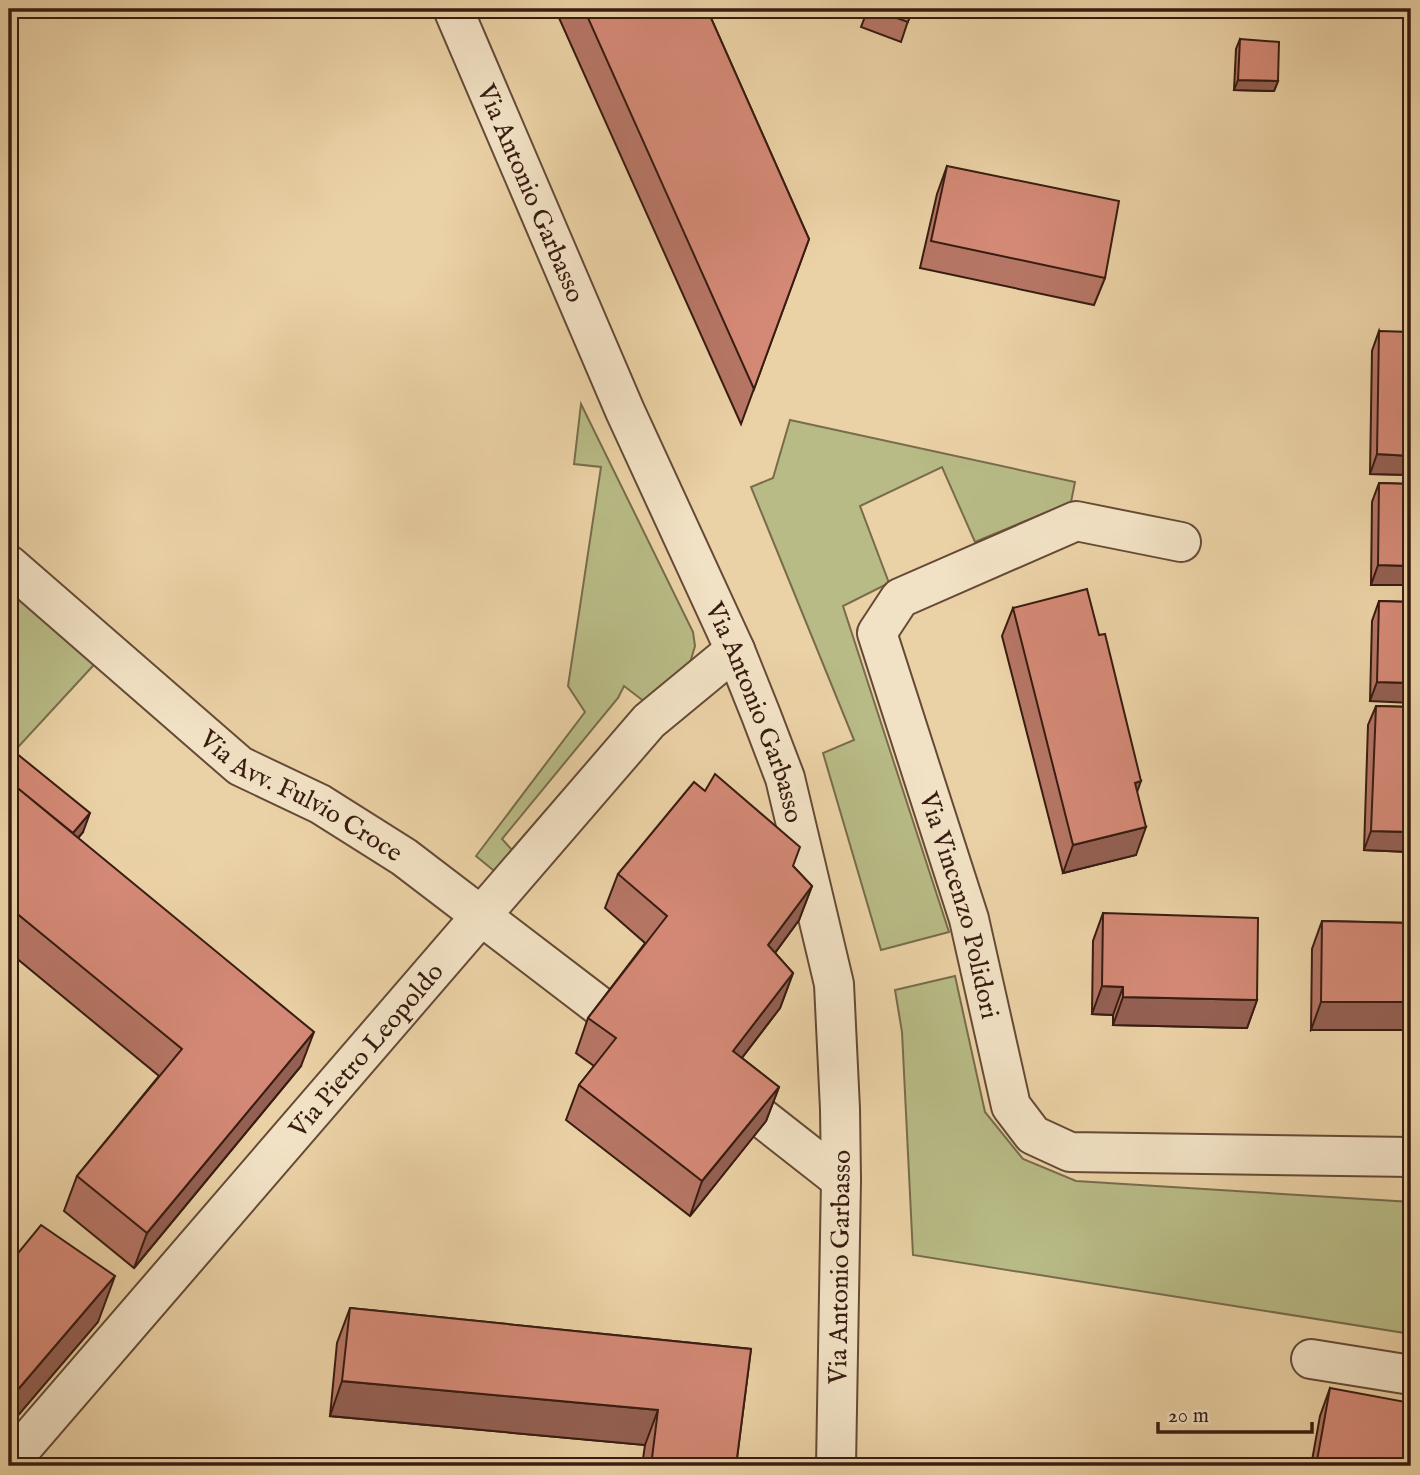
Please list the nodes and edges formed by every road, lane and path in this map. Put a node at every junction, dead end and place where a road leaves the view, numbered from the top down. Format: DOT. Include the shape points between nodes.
graph roads {
  1 [pos="453,9"];
  2 [pos="1181,542"];
  3 [pos="9,565"];
  4 [pos="735,650"];
  5 [pos="480,916"];
  6 [pos="607,1012"];
  7 [pos="721,1085"];
  8 [pos="1411,1157"];
  9 [pos="841,1180"];
  10 [pos="1311,1359"];
  11 [pos="1411,1375"];
  12 [pos="9,1463"];
  13 [pos="836,1466"];
  1 -- 4 [label="street, Via Antonio Garbasso" via="625,411"];
  2 -- 8 [label="street, Via Vincenzo Polidori" via="1076,521 900,598 877,634 969,919 1011,1106 1033,1135 1070,1152"];
  3 -- 5 [label="street, Via Avv. Fulvio Croce" via="240,766 331,811 404,857"];
  4 -- 5 [label="street, Via Pietro Leopoldo" via="654,716"];
  4 -- 9 [label="street, Via Antonio Garbasso" via="785,778 834,984"];
  5 -- 6 [label="street, Via Avv. Fulvio Croce"];
  5 -- 12 [label="street, Via Pietro Leopoldo"];
  7 -- 9 [label="street"];
  9 -- 13 [label="street, Via Antonio Garbasso"];
  10 -- 11 [label="street"];
}
